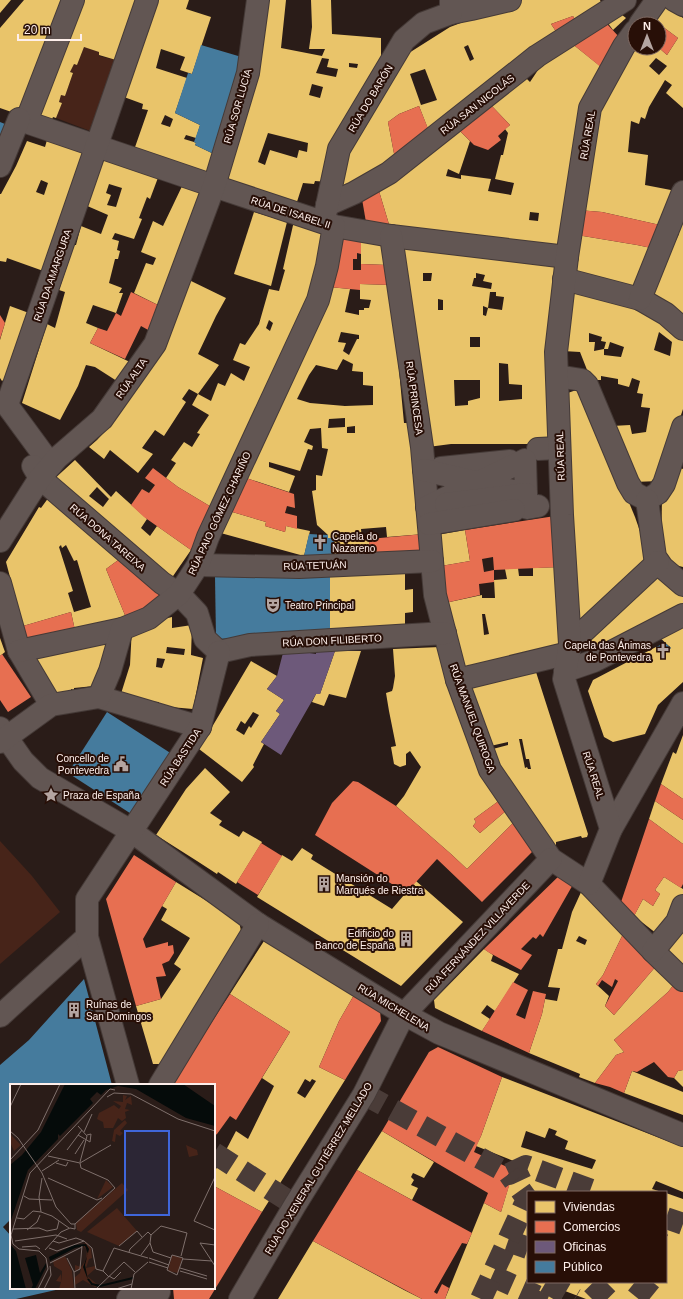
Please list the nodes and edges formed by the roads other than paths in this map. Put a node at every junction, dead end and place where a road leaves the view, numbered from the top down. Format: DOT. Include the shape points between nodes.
graph roads {
  1 [pos="73,0"];
  2 [pos="146,0"];
  3 [pos="258,0"];
  4 [pos="510,0"];
  5 [pos="625,0"];
  6 [pos="674,0"];
  7 [pos="683,5"];
  8 [pos="451,6"];
  9 [pos="627,42"];
  10 [pos="22,120"];
  11 [pos="97,146"];
  12 [pos="0,166"];
  13 [pos="214,186"];
  14 [pos="683,192"];
  15 [pos="328,218"];
  16 [pos="391,236"];
  17 [pos="566,257"];
  18 [pos="564,279"];
  19 [pos="640,299"];
  20 [pos="683,329"];
  21 [pos="557,376"];
  22 [pos="2,405"];
  23 [pos="683,427"];
  24 [pos="536,451"];
  25 [pos="423,461"];
  26 [pos="45,471"];
  27 [pos="478,482"];
  28 [pos="647,500"];
  29 [pos="539,503"];
  30 [pos="428,516"];
  31 [pos="0,541"];
  32 [pos="432,561"];
  33 [pos="198,565"];
  34 [pos="658,565"];
  35 [pos="0,583"];
  36 [pos="683,585"];
  37 [pos="179,594"];
  38 [pos="683,615"];
  39 [pos="122,629"];
  40 [pos="445,633"];
  41 [pos="19,651"];
  42 [pos="219,652"];
  43 [pos="568,656"];
  44 [pos="457,680"];
  45 [pos="99,697"];
  46 [pos="683,703"];
  47 [pos="51,705"];
  48 [pos="200,727"];
  49 [pos="2,735"];
  50 [pos="611,829"];
  51 [pos="131,831"];
  52 [pos="551,859"];
  53 [pos="589,884"];
  54 [pos="683,906"];
  55 [pos="258,924"];
  56 [pos="87,937"];
  57 [pos="653,951"];
  58 [pos="683,980"];
  59 [pos="404,1014"];
  60 [pos="0,1016"];
  61 [pos="128,1084"];
  62 [pos="161,1084"];
  63 [pos="683,1135"];
  64 [pos="159,1293"];
  65 [pos="128,1299"];
  66 [pos="240,1299"];
  1 -- 10 [label="street"];
  2 -- 11 [label="street, RÚA DA AMARGURA"];
  3 -- 13 [label="street, RÚA SOR LUCÍA" via="248,73"];
  4 -- 8 [label="street, RÚA DO BARÓN"];
  5 -- 15 [label="street, RÚA SAN NICOLÁS" via="537,56 390,173 354,193"];
  6 -- 7 [label="street"];
  8 -- 15 [label="street, RÚA DO BARÓN" via="424,23 404,40 339,149"];
  9 -- 17 [label="street, RÚA REAL" via="590,108"];
  10 -- 11 [label="street, RÚA DE ISABEL II"];
  10 -- 12 [label="street"];
  11 -- 13 [label="street, RÚA DE ISABEL II"];
  11 -- 22 [label="street, RÚA DA AMARGURA"];
  13 -- 15 [label="street, RÚA DE ISABEL II"];
  13 -- 26 [label="street, RÚA ALTA" via="155,344 102,419"];
  14 -- 19 [label="street"];
  15 -- 16 [label="street, RÚA DE ISABEL II"];
  15 -- 33 [label="street, RÚA PAIO GÓMEZ CHARIÑO" via="327,266 318,300 208,537"];
  16 -- 17 [label="street, RÚA DE ISABEL II"];
  16 -- 25 [label="street, RÚA PRINCESA"];
  17 -- 18 [label="street, RÚA REAL"];
  18 -- 19 [label="street"];
  18 -- 21 [label="street, RÚA REAL" via="556,352"];
  19 -- 20 [label="street" via="666,314"];
  21 -- 24 [label="street, RÚA REAL"];
  21 -- 28 [label="street" via="582,380 587,385 628,483 634,493"];
  22 -- 26 [label="street, RÚA DONA TAREIXA"];
  23 -- 28 [label="street" via="664,484 658,493"];
  24 -- 25 [label="street"];
  24 -- 27 [label="street"];
  24 -- 29 [label="street, RÚA REAL"];
  24 -- 29 [label="street"];
  25 -- 27 [label="street"];
  25 -- 30 [label="street, RÚA PRINCESA"];
  26 -- 31 [label="street, RÚA ALTA"];
  26 -- 37 [label="street, RÚA DONA TAREIXA" via="162,583"];
  27 -- 29 [label="street"];
  27 -- 30 [label="street"];
  28 -- 34 [label="street"];
  29 -- 30 [label="street"];
  29 -- 43 [label="street, RÚA REAL"];
  30 -- 32 [label="street, RÚA PRINCESA"];
  32 -- 33 [label="street, RÚA TETUÁN" via="299,566"];
  32 -- 40 [label="street, RÚA MANUEL QUIROGA" via="435,595"];
  33 -- 37 [label="street, RÚA PAIO GÓMEZ CHARIÑO"];
  34 -- 36 [label="street"];
  34 -- 43 [label="street"];
  35 -- 41 [label="street"];
  37 -- 39 [label="street, RÚA PAIO GÓMEZ CHARIÑO" via="149,618"];
  37 -- 42 [label="street, RÚA DONA TAREIXA" via="196,613 205,639"];
  38 -- 43 [label="street" via="594,661"];
  39 -- 41 [label="street, RÚA PAIO GÓMEZ CHARIÑO"];
  39 -- 45 [label="street" via="110,671"];
  40 -- 42 [label="street, RÚA DON FILIBERTO" via="250,645"];
  40 -- 44 [label="street, RÚA MANUEL QUIROGA"];
  41 -- 47 [label="street"];
  42 -- 48 [label="street, RÚA BASTIDA"];
  43 -- 44 [label="street"];
  43 -- 50 [label="street, RÚA REAL" via="564,679"];
  44 -- 52 [label="street, RÚA MANUEL QUIROGA" via="490,770"];
  45 -- 47 [label="street"];
  45 -- 48 [label="street"];
  46 -- 50 [label="street"];
  47 -- 49 [label="street"];
  48 -- 51 [label="street, RÚA BASTIDA"];
  49 -- 51 [label="street, RÚA MICHELENA" via="40,778"];
  50 -- 53 [label="street"];
  51 -- 55 [label="street, RÚA MICHELENA"];
  51 -- 56 [label="street, RÚA BASTIDA" via="87,899"];
  52 -- 53 [label="street"];
  52 -- 59 [label="street, RÚA FERNÁNDEZ VILLAVERDE"];
  53 -- 57 [label="street"];
  54 -- 57 [label="street" via="677,922"];
  55 -- 59 [label="street, RÚA MICHELENA"];
  55 -- 62 [label="street"];
  56 -- 60 [label="street"];
  56 -- 61 [label="street, RÚA BASTIDA"];
  57 -- 58 [label="street"];
  59 -- 63 [label="street, RÚA MICHELENA" via="439,1033"];
  59 -- 66 [label="street, RÚA DO XENERAL GUTIÉRREZ MELLADO" via="364,1094 295,1204"];
  64 -- 65 [label="street"];
}
